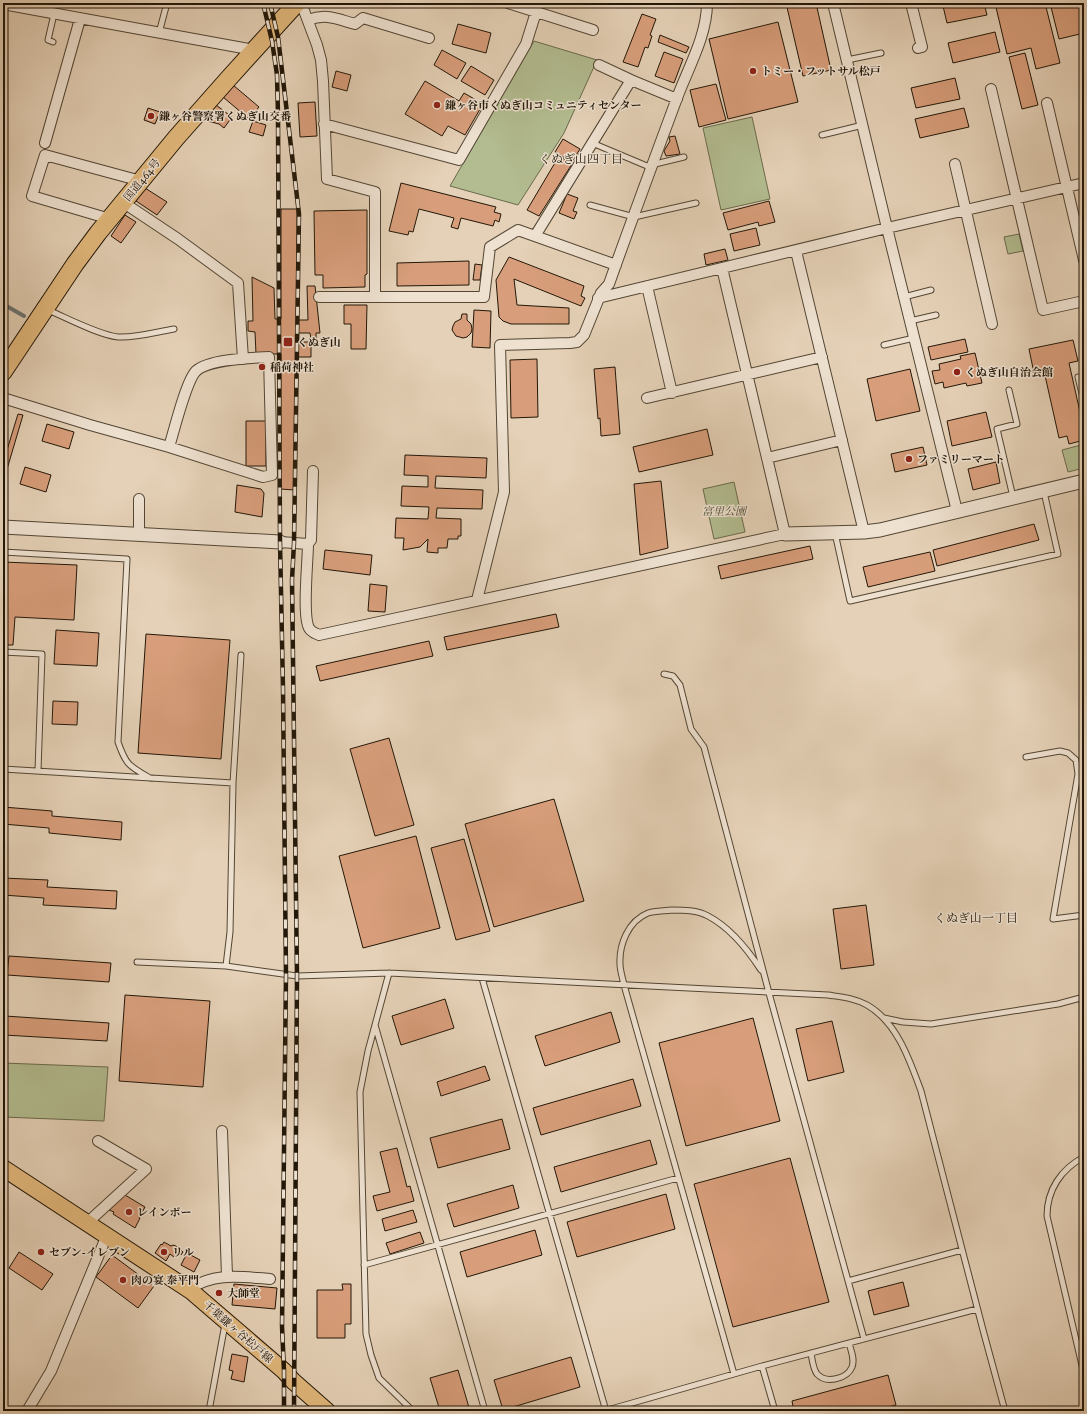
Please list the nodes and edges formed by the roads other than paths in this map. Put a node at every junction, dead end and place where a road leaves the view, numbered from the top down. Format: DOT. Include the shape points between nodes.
graph roads {
  1 [pos="167,3"];
  2 [pos="298,3"];
  3 [pos="508,3"];
  4 [pos="707,3"];
  5 [pos="833,3"];
  6 [pos="911,3"];
  7 [pos="3,4"];
  8 [pos="536,12"];
  9 [pos="54,14"];
  10 [pos="80,19"];
  11 [pos="308,20"];
  12 [pos="593,30"];
  13 [pos="159,33"];
  14 [pos="428,38"];
  15 [pos="53,42"];
  16 [pos="918,48"];
  17 [pos="254,50"];
  18 [pos="881,53"];
  19 [pos="847,60"];
  20 [pos="599,65"];
  21 [pos="631,80"];
  22 [pos="991,90"];
  23 [pos="677,99"];
  24 [pos="1047,103"];
  25 [pos="324,124"];
  26 [pos="863,125"];
  27 [pos="822,134"];
  28 [pos="45,143"];
  29 [pos="597,145"];
  30 [pos="684,158"];
  31 [pos="956,164"];
  32 [pos="653,165"];
  33 [pos="141,181"];
  34 [pos="1084,183"];
  35 [pos="1066,187"];
  36 [pos="1016,199"];
  37 [pos="124,203"];
  38 [pos="696,203"];
  39 [pos="590,205"];
  40 [pos="965,210"];
  41 [pos="634,217"];
  42 [pos="110,219"];
  43 [pos="887,228"];
  44 [pos="535,236"];
  45 [pos="796,251"];
  46 [pos="1084,260"];
  47 [pos="616,265"];
  48 [pos="722,268"];
  49 [pos="647,286"];
  50 [pos="931,290"];
  51 [pos="319,297"];
  52 [pos="375,297"];
  53 [pos="904,297"];
  54 [pos="598,298"];
  55 [pos="1084,301"];
  56 [pos="45,309"];
  57 [pos="936,315"];
  58 [pos="910,321"];
  59 [pos="992,324"];
  60 [pos="174,329"];
  61 [pos="914,338"];
  62 [pos="884,345"];
  63 [pos="822,357"];
  64 [pos="242,359"];
  65 [pos="3,372"];
  66 [pos="747,375"];
  67 [pos="1078,377"];
  68 [pos="1009,390"];
  69 [pos="672,393"];
  70 [pos="3,398"];
  71 [pos="647,398"];
  72 [pos="1084,402"];
  73 [pos="842,440"];
  74 [pos="169,447"];
  75 [pos="767,458"];
  76 [pos="313,471"];
  77 [pos="1084,481"];
  78 [pos="1043,491"];
  79 [pos="1014,498"];
  80 [pos="139,499"];
  81 [pos="957,511"];
  82 [pos="3,527"];
  83 [pos="864,532"];
  84 [pos="834,533"];
  85 [pos="139,534"];
  86 [pos="785,534"];
  87 [pos="280,542"];
  88 [pos="308,544"];
  89 [pos="3,552"];
  90 [pos="477,600"];
  91 [pos="3,652"];
  92 [pos="241,655"];
  93 [pos="664,674"];
  94 [pos="1026,757"];
  95 [pos="3,769"];
  96 [pos="38,771"];
  97 [pos="150,778"];
  98 [pos="233,783"];
  99 [pos="1084,915"];
  100 [pos="137,962"];
  101 [pos="226,966"];
  102 [pos="389,973"];
  103 [pos="764,974"];
  104 [pos="482,978"];
  105 [pos="624,985"];
  106 [pos="769,993"];
  107 [pos="1084,997"];
  108 [pos="883,1018"];
  109 [pos="375,1024"];
  110 [pos="222,1131"];
  111 [pos="98,1141"];
  112 [pos="1084,1157"];
  113 [pos="3,1168"];
  114 [pos="678,1178"];
  115 [pos="548,1213"];
  116 [pos="87,1223"];
  117 [pos="107,1236"];
  118 [pos="437,1244"];
  119 [pos="962,1250"];
  120 [pos="364,1265"];
  121 [pos="227,1276"];
  122 [pos="270,1279"];
  123 [pos="848,1281"];
  124 [pos="189,1290"];
  125 [pos="977,1309"];
  126 [pos="226,1321"];
  127 [pos="864,1339"];
  128 [pos="849,1343"];
  129 [pos="811,1353"];
  130 [pos="762,1366"];
  131 [pos="734,1374"];
  132 [pos="1084,1374"];
  133 [pos="27,1411"];
  134 [pos="209,1411"];
  135 [pos="327,1411"];
  136 [pos="413,1411"];
  137 [pos="485,1411"];
  138 [pos="605,1411"];
  139 [pos="775,1411"];
  140 [pos="1005,1411"];
  1 -- 13 [label="lane"];
  2 -- 11 [label="street"];
  2 -- 17 [label="highway, 国道464号"];
  3 -- 8 [label="street"];
  4 -- 23 [label="street" via="707,14 698,46"];
  5 -- 19 [label="street"];
  6 -- 16 [label="street" via="922,48"];
  7 -- 9 [label="street"];
  8 -- 12 [label="street"];
  8 -- 25 [label="street" via="526,44 459,160"];
  9 -- 10 [label="street"];
  9 -- 15 [label="lane" via="48,40"];
  10 -- 13 [label="street"];
  10 -- 28 [label="street"];
  11 -- 14 [label="street" via="326,16 355,24 363,18"];
  11 -- 25 [label="street" via="321,60"];
  13 -- 17 [label="street"];
  17 -- 33 [label="highway, 国道464号"];
  18 -- 19 [label="lane"];
  19 -- 26 [label="street"];
  20 -- 21 [label="street"];
  21 -- 23 [label="street"];
  21 -- 44 [label="street"];
  22 -- 36 [label="street"];
  23 -- 32 [label="street"];
  24 -- 35 [label="street"];
  25 -- 52 [label="street" via="327,179 375,192"];
  26 -- 27 [label="lane"];
  26 -- 43 [label="street"];
  29 -- 32 [label="lane" via="647,166"];
  30 -- 32 [label="lane"];
  31 -- 40 [label="street"];
  32 -- 41 [label="street"];
  33 -- 37 [label="highway, 国道464号"];
  33 -- 42 [label="street" via="45,155 32,196"];
  34 -- 35 [label="street"];
  35 -- 36 [label="street"];
  35 -- 46 [label="street"];
  36 -- 40 [label="street"];
  36 -- 55 [label="street" via="1043,310"];
  37 -- 42 [label="highway, 国道464号"];
  37 -- 64 [label="street" via="238,283"];
  38 -- 41 [label="lane"];
  39 -- 41 [label="lane"];
  40 -- 43 [label="street"];
  40 -- 59 [label="street"];
  41 -- 47 [label="street"];
  42 -- 56 [label="highway, 国道464号"];
  43 -- 45 [label="street"];
  43 -- 53 [label="street"];
  44 -- 47 [label="street"];
  44 -- 52 [label="street" via="518,230 490,247 484,297"];
  45 -- 48 [label="street"];
  45 -- 63 [label="street"];
  47 -- 54 [label="street" via="609,284"];
  48 -- 49 [label="street"];
  48 -- 66 [label="street"];
  49 -- 54 [label="street"];
  49 -- 69 [label="street"];
  50 -- 53 [label="lane"];
  51 -- 52 [label="street"];
  53 -- 58 [label="street"];
  54 -- 90 [label="street" via="584,335 577,342 500,345 504,492"];
  56 -- 60 [label="lane" via="118,337"];
  56 -- 65 [label="highway, 国道464号"];
  57 -- 58 [label="lane"];
  58 -- 61 [label="street"];
  61 -- 62 [label="lane"];
  61 -- 81 [label="street"];
  63 -- 66 [label="street"];
  63 -- 73 [label="street"];
  64 -- 74 [label="street" via="204,366 196,372 190,382"];
  64 -- 74 [label="street" via="269,357 272,479"];
  66 -- 69 [label="street"];
  66 -- 75 [label="street"];
  67 -- 72 [label="lane"];
  68 -- 79 [label="lane" via="1017,424 997,429"];
  69 -- 71 [label="street"];
  70 -- 74 [label="street"];
  73 -- 75 [label="street"];
  73 -- 83 [label="street"];
  75 -- 86 [label="street"];
  76 -- 88 [label="street" via="311,540"];
  77 -- 78 [label="street"];
  78 -- 79 [label="street"];
  78 -- 84 [label="lane" via="1058,554 850,601"];
  79 -- 81 [label="street"];
  80 -- 85 [label="street"];
  81 -- 83 [label="street"];
  82 -- 85 [label="street"];
  83 -- 84 [label="street"];
  84 -- 86 [label="street"];
  85 -- 87 [label="street"];
  86 -- 90 [label="street"];
  87 -- 88 [label="street"];
  88 -- 90 [label="street" via="307,621 309,629 319,635"];
  89 -- 97 [label="lane" via="127,559 118,742 123,757 131,767"];
  91 -- 96 [label="lane" via="42,654"];
  92 -- 98 [label="lane"];
  93 -- 103 [label="lane" via="673,676 680,685 691,729 704,747"];
  94 -- 99 [label="lane" via="1060,751 1068,753 1076,760 1078,774 1053,919"];
  95 -- 96 [label="lane"];
  96 -- 97 [label="lane"];
  97 -- 98 [label="lane"];
  98 -- 101 [label="lane" via="230,932"];
  100 -- 101 [label="lane"];
  101 -- 102 [label="lane" via="298,976"];
  102 -- 104 [label="lane"];
  102 -- 109 [label="lane"];
  103 -- 105 [label="lane" via="747,950 707,915 685,910 669,910 648,913 636,921 627,932 621,948 620,964"];
  103 -- 106 [label="lane"];
  104 -- 105 [label="lane"];
  104 -- 115 [label="lane"];
  105 -- 106 [label="lane"];
  105 -- 114 [label="lane"];
  106 -- 108 [label="lane" via="828,995 854,1000 866,1004"];
  106 -- 123 [label="lane"];
  107 -- 108 [label="lane" via="1058,1004 931,1024"];
  108 -- 119 [label="lane" via="891,1026 915,1073"];
  109 -- 118 [label="lane"];
  109 -- 120 [label="lane" via="360,1092"];
  110 -- 121 [label="street"];
  111 -- 116 [label="street" via="146,1169"];
  112 -- 132 [label="lane" via="1069,1166 1060,1176 1047,1205 1047,1216"];
  113 -- 116 [label="main road, 千葉鎌ヶ谷松戸線"];
  114 -- 115 [label="lane"];
  114 -- 131 [label="lane"];
  115 -- 118 [label="lane"];
  115 -- 138 [label="lane"];
  116 -- 117 [label="main road, 千葉鎌ヶ谷松戸線"];
  117 -- 124 [label="main road, 千葉鎌ヶ谷松戸線"];
  117 -- 133 [label="street" via="51,1371"];
  118 -- 120 [label="lane"];
  118 -- 137 [label="lane"];
  119 -- 123 [label="lane"];
  119 -- 125 [label="lane"];
  120 -- 136 [label="lane" via="366,1334 371,1355 379,1378"];
  121 -- 122 [label="street"];
  121 -- 124 [label="street" via="199,1283"];
  123 -- 127 [label="lane"];
  124 -- 126 [label="main road, 千葉鎌ヶ谷松戸線"];
  125 -- 127 [label="lane"];
  125 -- 140 [label="lane"];
  126 -- 134 [label="lane"];
  126 -- 135 [label="main road, 千葉鎌ヶ谷松戸線"];
  127 -- 128 [label="lane"];
  128 -- 129 [label="lane"];
  128 -- 129 [label="lane" via="854,1359 852,1367 842,1377 832,1379 817,1375"];
  129 -- 130 [label="lane"];
  130 -- 131 [label="lane"];
  130 -- 139 [label="lane"];
  131 -- 138 [label="lane"];
}
